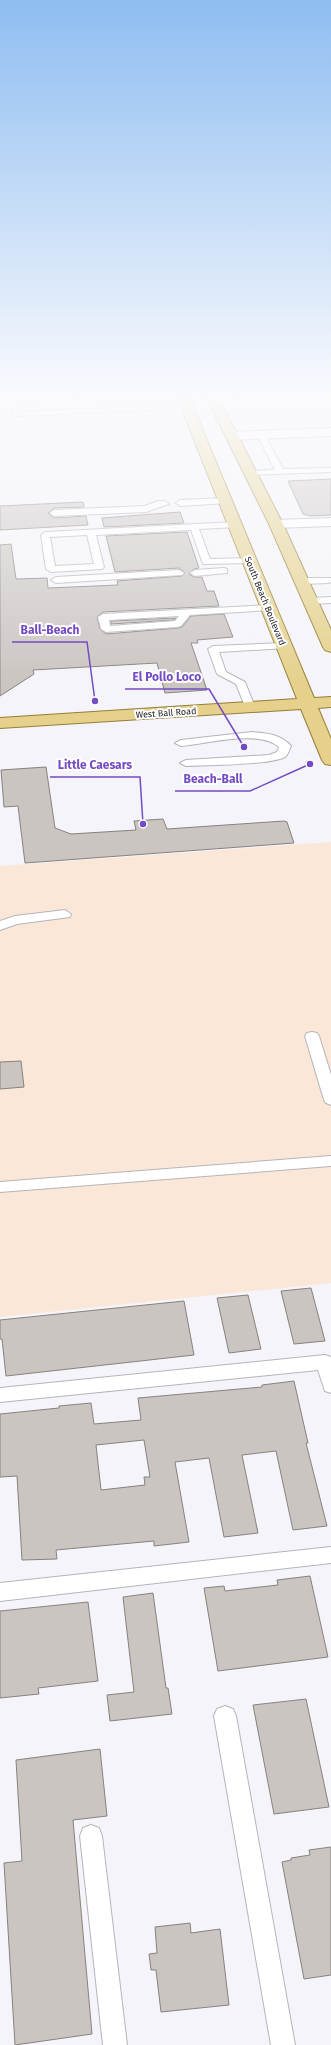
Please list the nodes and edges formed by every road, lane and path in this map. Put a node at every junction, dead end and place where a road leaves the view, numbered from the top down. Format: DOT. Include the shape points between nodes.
graph roads {
  1 [pos="222,492"];
  2 [pos="261,492"];
  3 [pos="225,501"];
  4 [pos="180,503"];
  5 [pos="165,504"];
  6 [pos="54,513"];
  7 [pos="331,522"];
  8 [pos="276,524"];
  9 [pos="234,525"];
  10 [pos="194,527"];
  11 [pos="91,532"];
  12 [pos="250,565"];
  13 [pos="195,573"];
  14 [pos="179,574"];
  15 [pos="56,580"];
  16 [pos="329,580"];
  17 [pos="302,581"];
  18 [pos="331,600"];
  19 [pos="311,601"];
  20 [pos="268,608"];
  21 [pos="187,612"];
  22 [pos="331,645"];
  23 [pos="283,646"];
  24 [pos="331,702"];
  25 [pos="308,704"];
  26 [pos="250,708"];
  27 [pos="0,723"];
  28 [pos="180,743"];
  29 [pos="331,760"];
  30 [pos="186,763"];
  31 [pos="65,914"];
  32 [pos="0,926"];
  33 [pos="312,1036"];
  34 [pos="331,1100"];
  35 [pos="331,1161"];
  36 [pos="0,1187"];
  37 [pos="331,1386"];
  38 [pos="0,1395"];
  39 [pos="331,1555"];
  40 [pos="0,1592"];
  41 [pos="225,1716"];
  42 [pos="91,1836"];
  43 [pos="115,2045"];
  44 [pos="283,2045"];
  1 -- 3 [label="main road, South Beach Boulevard"];
  2 -- 8 [label="main road"];
  3 -- 4 [label="lane"];
  3 -- 9 [label="main road, South Beach Boulevard"];
  5 -- 6 [label="lane" via="146,509"];
  7 -- 8 [label="street"];
  8 -- 17 [label="main road"];
  9 -- 10 [label="lane"];
  9 -- 12 [label="main road, South Beach Boulevard"];
  10 -- 11 [label="lane"];
  10 -- 12 [label="lane" via="206,562"];
  11 -- 11 [label="lane" via="45,535 52,569 99,567"];
  12 -- 13 [label="lane"];
  12 -- 20 [label="main road, South Beach Boulevard"];
  14 -- 15 [label="lane"];
  16 -- 17 [label="lane"];
  17 -- 19 [label="main road"];
  18 -- 19 [label="lane"];
  19 -- 22 [label="main road"];
  20 -- 21 [label="lane"];
  20 -- 23 [label="main road, South Beach Boulevard"];
  21 -- 21 [label="lane" via="172,613 103,617 106,629 178,624"];
  23 -- 25 [label="main road, South Beach Boulevard"];
  23 -- 26 [label="lane" via="214,649 222,674 240,682"];
  24 -- 25 [label="main road, West Ball Road"];
  25 -- 26 [label="main road, West Ball Road"];
  25 -- 29 [label="main road, South Beach Boulevard"];
  26 -- 27 [label="main road, West Ball Road"];
  28 -- 30 [label="lane" via="262,735 278,738 284,746 282,754 270,758"];
  31 -- 32 [label="lane" via="15,920"];
  33 -- 34 [label="lane"];
  35 -- 36 [label="lane"];
  37 -- 38 [label="lane" via="325,1362"];
  39 -- 40 [label="lane"];
  41 -- 44 [label="lane"];
  42 -- 43 [label="lane"];
}
